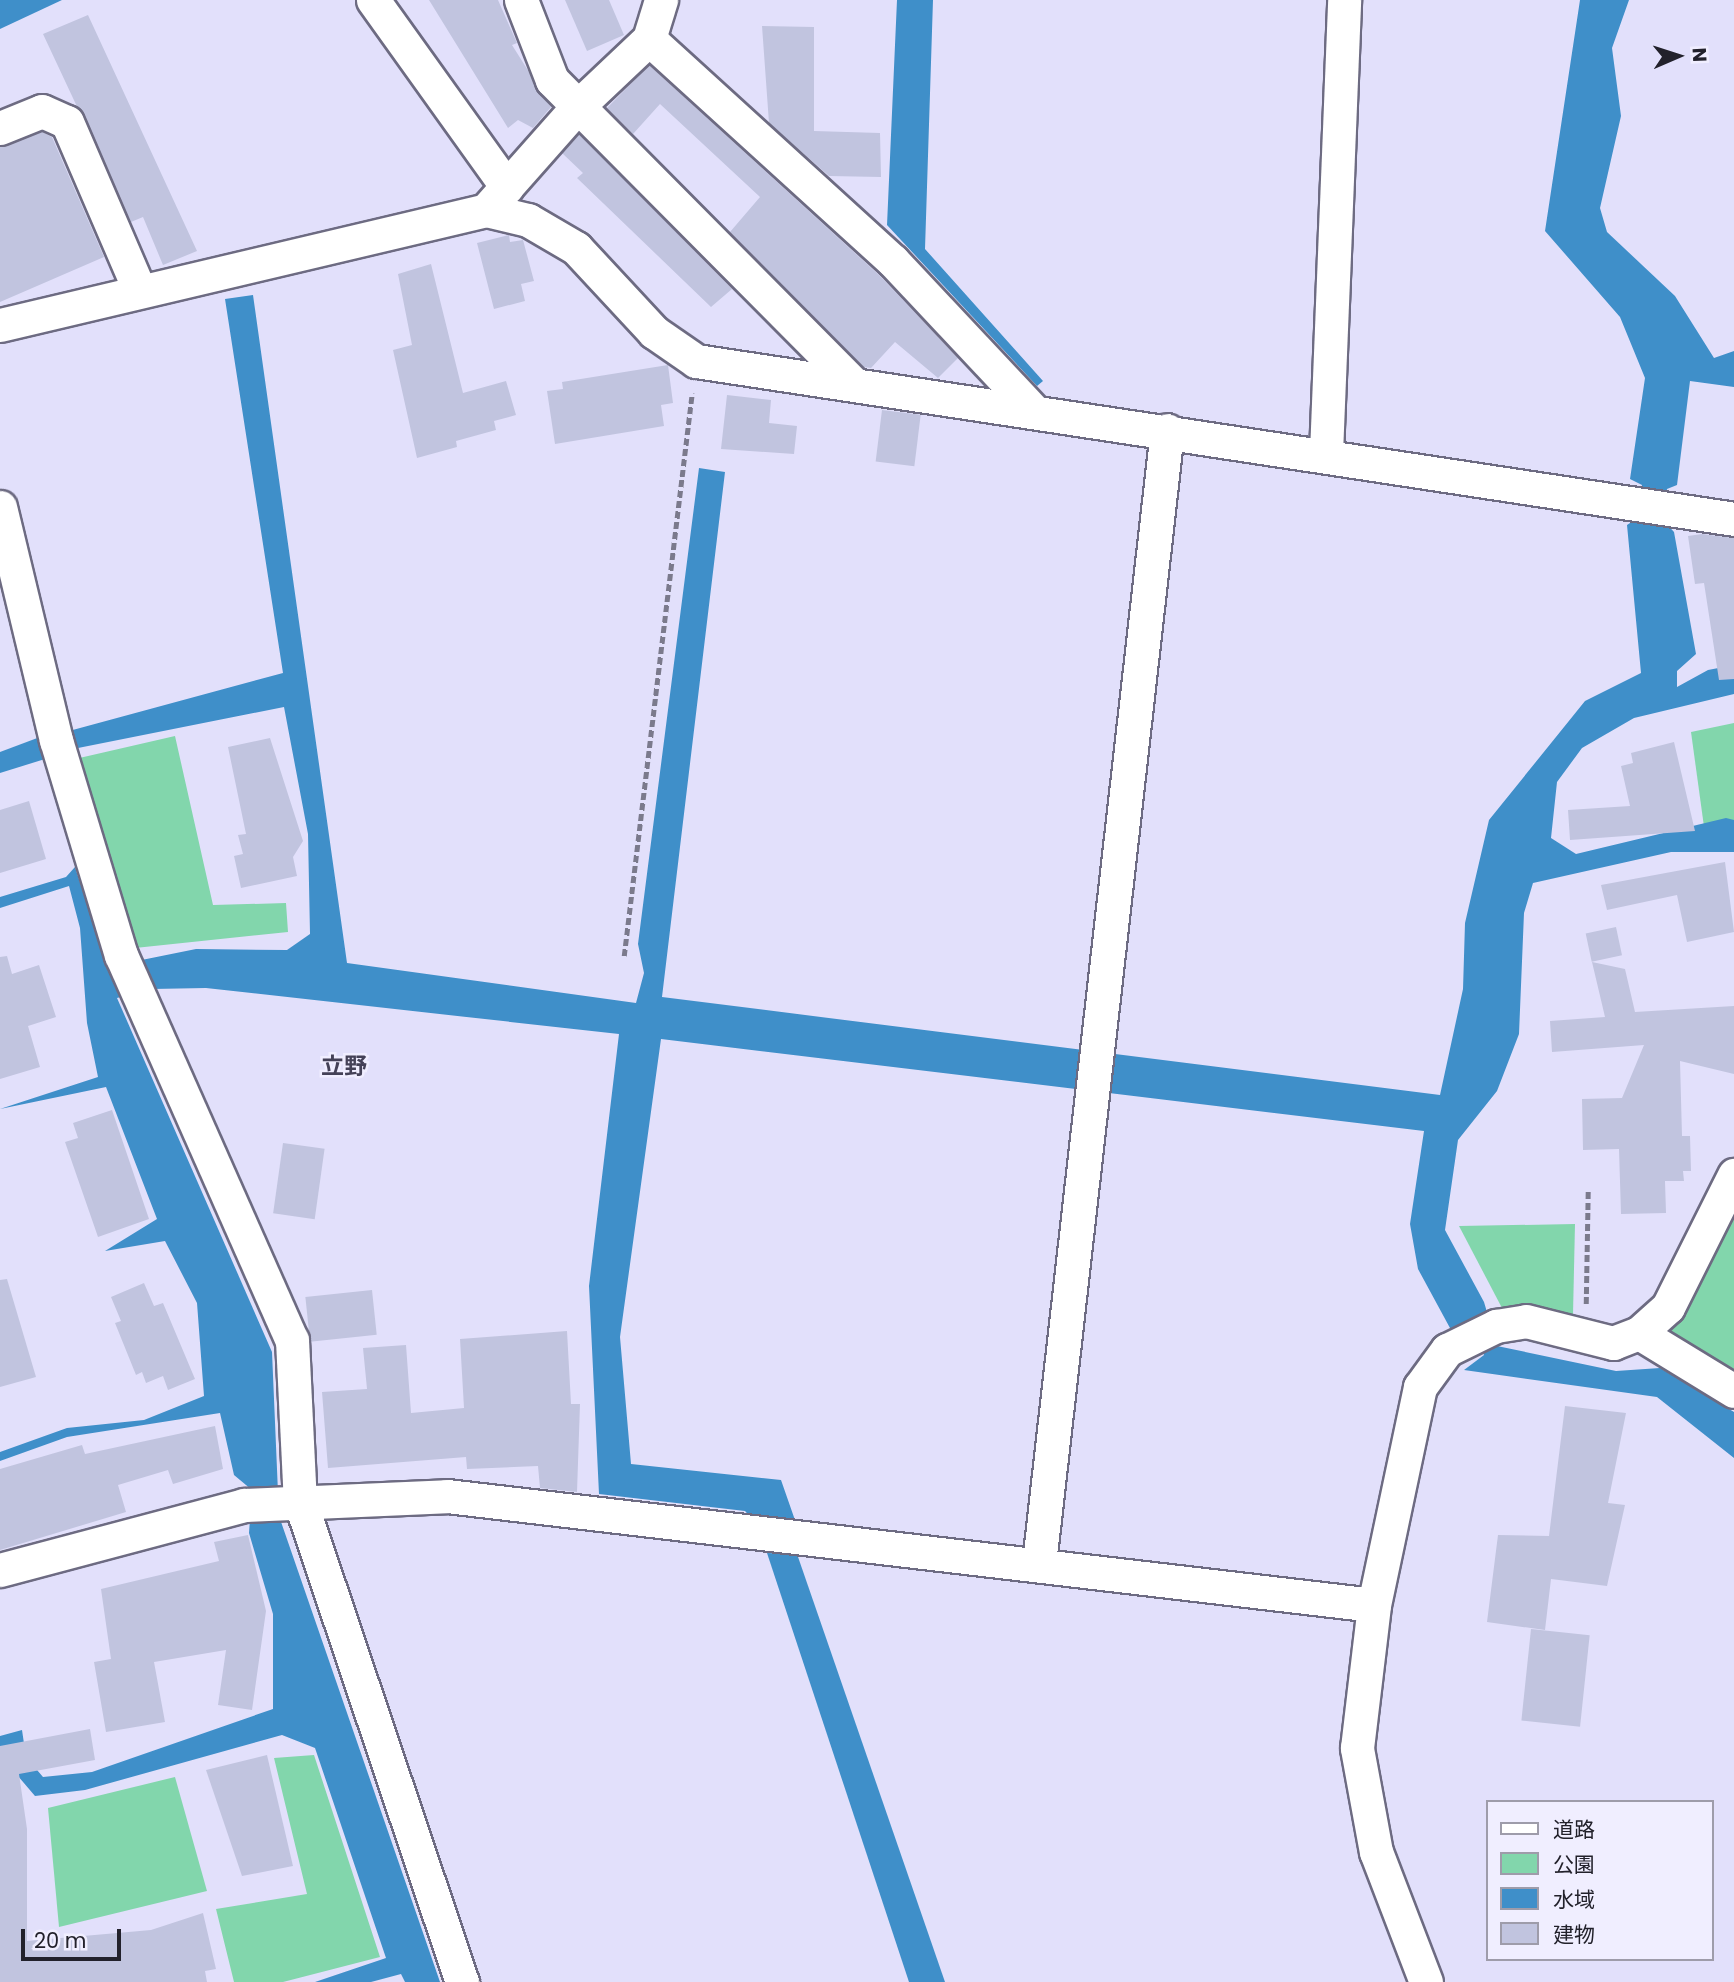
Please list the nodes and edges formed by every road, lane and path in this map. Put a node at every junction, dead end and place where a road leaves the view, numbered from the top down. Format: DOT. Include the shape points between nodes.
graph roads {
  1 [pos="373,0"];
  2 [pos="521,0"];
  3 [pos="661,0"];
  4 [pos="1344,0"];
  5 [pos="649,39"];
  6 [pos="578,107"];
  7 [pos="0,128"];
  8 [pos="497,199"];
  9 [pos="139,289"];
  10 [pos="0,325"];
  11 [pos="695,361"];
  12 [pos="855,385"];
  13 [pos="1033,410"];
  14 [pos="1167,430"];
  15 [pos="1326,453"];
  16 [pos="0,507"];
  17 [pos="1734,519"];
  18 [pos="6,553"];
  19 [pos="624,956"];
  20 [pos="1734,1175"];
  21 [pos="1588,1189"];
  22 [pos="1639,1333"];
  23 [pos="1585,1337"];
  24 [pos="1734,1391"];
  25 [pos="300,1501"];
  26 [pos="1039,1563"];
  27 [pos="0,1570"];
  28 [pos="1374,1605"];
  29 [pos="462,1982"];
  30 [pos="1426,1982"];
  1 -- 8 [label="street"];
  2 -- 6 [label="street" via="552,80"];
  3 -- 5 [label="street"];
  4 -- 15 [label="street"];
  5 -- 6 [label="street"];
  5 -- 13 [label="street" via="893,261"];
  6 -- 8 [label="street"];
  6 -- 12 [label="street"];
  7 -- 9 [label="street" via="42,110 67,122"];
  8 -- 9 [label="street"];
  8 -- 11 [label="street" via="576,248 654,332"];
  9 -- 10 [label="street"];
  11 -- 12 [label="street"];
  11 -- 19 [label="path"];
  12 -- 13 [label="street"];
  13 -- 14 [label="street"];
  14 -- 15 [label="street"];
  14 -- 26 [label="street"];
  15 -- 17 [label="street" via="1671,513"];
  16 -- 18 [label="street"];
  18 -- 25 [label="street" via="121,955 292,1340"];
  20 -- 22 [label="street" via="1668,1307"];
  21 -- 23 [label="path"];
  22 -- 23 [label="street" via="1613,1343"];
  22 -- 24 [label="street"];
  23 -- 28 [label="street" via="1525,1321 1483,1331 1447,1350 1420,1387"];
  25 -- 26 [label="street" via="447,1496"];
  25 -- 27 [label="street" via="244,1505"];
  25 -- 29 [label="street"];
  26 -- 28 [label="street"];
  28 -- 30 [label="street" via="1357,1748 1376,1852"];
}
